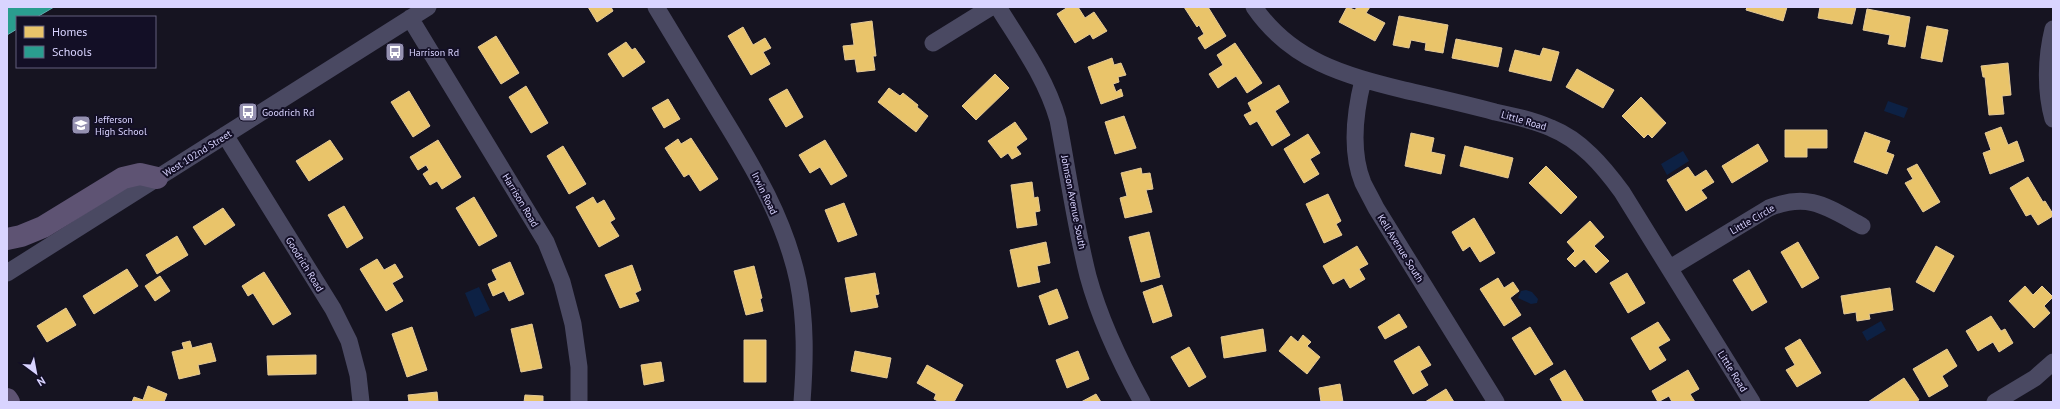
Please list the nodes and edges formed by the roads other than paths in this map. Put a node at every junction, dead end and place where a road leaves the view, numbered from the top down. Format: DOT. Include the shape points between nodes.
graph roads {
  1 [pos="428,7"];
  2 [pos="656,7"];
  3 [pos="991,7"];
  4 [pos="998,7"];
  5 [pos="1254,7"];
  6 [pos="410,18"];
  7 [pos="2053,29"];
  8 [pos="933,43"];
  9 [pos="1363,80"];
  10 [pos="2053,119"];
  11 [pos="225,135"];
  12 [pos="157,178"];
  13 [pos="1862,226"];
  14 [pos="7,239"];
  15 [pos="1670,268"];
  16 [pos="7,273"];
  17 [pos="2053,362"];
  18 [pos="7,399"];
  19 [pos="9,402"];
  20 [pos="360,402"];
  21 [pos="579,402"];
  22 [pos="802,402"];
  23 [pos="1142,402"];
  24 [pos="1496,402"];
  25 [pos="1752,402"];
  26 [pos="1995,402"];
  1 -- 6 [label="street, West 102nd Street"];
  2 -- 22 [label="street, Irwin Road" via="751,164 771,202 786,240 798,281 804,322 805,364"];
  3 -- 8 [label="street"];
  4 -- 23 [label="street, Johnson Avenue South" via="1051,96 1058,120 1088,276 1105,326"];
  5 -- 9 [label="street, Little Road" via="1284,41 1308,58 1335,71"];
  6 -- 11 [label="street, West 102nd Street"];
  6 -- 21 [label="street, Harrison Road" via="546,242 562,282 573,324 579,367"];
  7 -- 10 [label="street" via="2047,76"];
  9 -- 15 [label="street, Little Road" via="1521,118 1552,128 1579,144 1603,166"];
  9 -- 24 [label="street, Kell Avenue South" via="1358,99 1356,155 1363,182 1376,208"];
  11 -- 12 [label="street, West 102nd Street"];
  11 -- 20 [label="street, Goodrich Road" via="333,309 349,341 358,376"];
  12 -- 14 [label="main road" via="140,174 123,178 43,227"];
  12 -- 16 [label="street, West 102nd Street"];
  13 -- 15 [label="street, Little Circle" via="1816,203 1801,200 1784,202 1769,208"];
  15 -- 25 [label="street, Little Road"];
  17 -- 26 [label="street" via="2034,378"];
  18 -- 19 [label="main road"];
}
